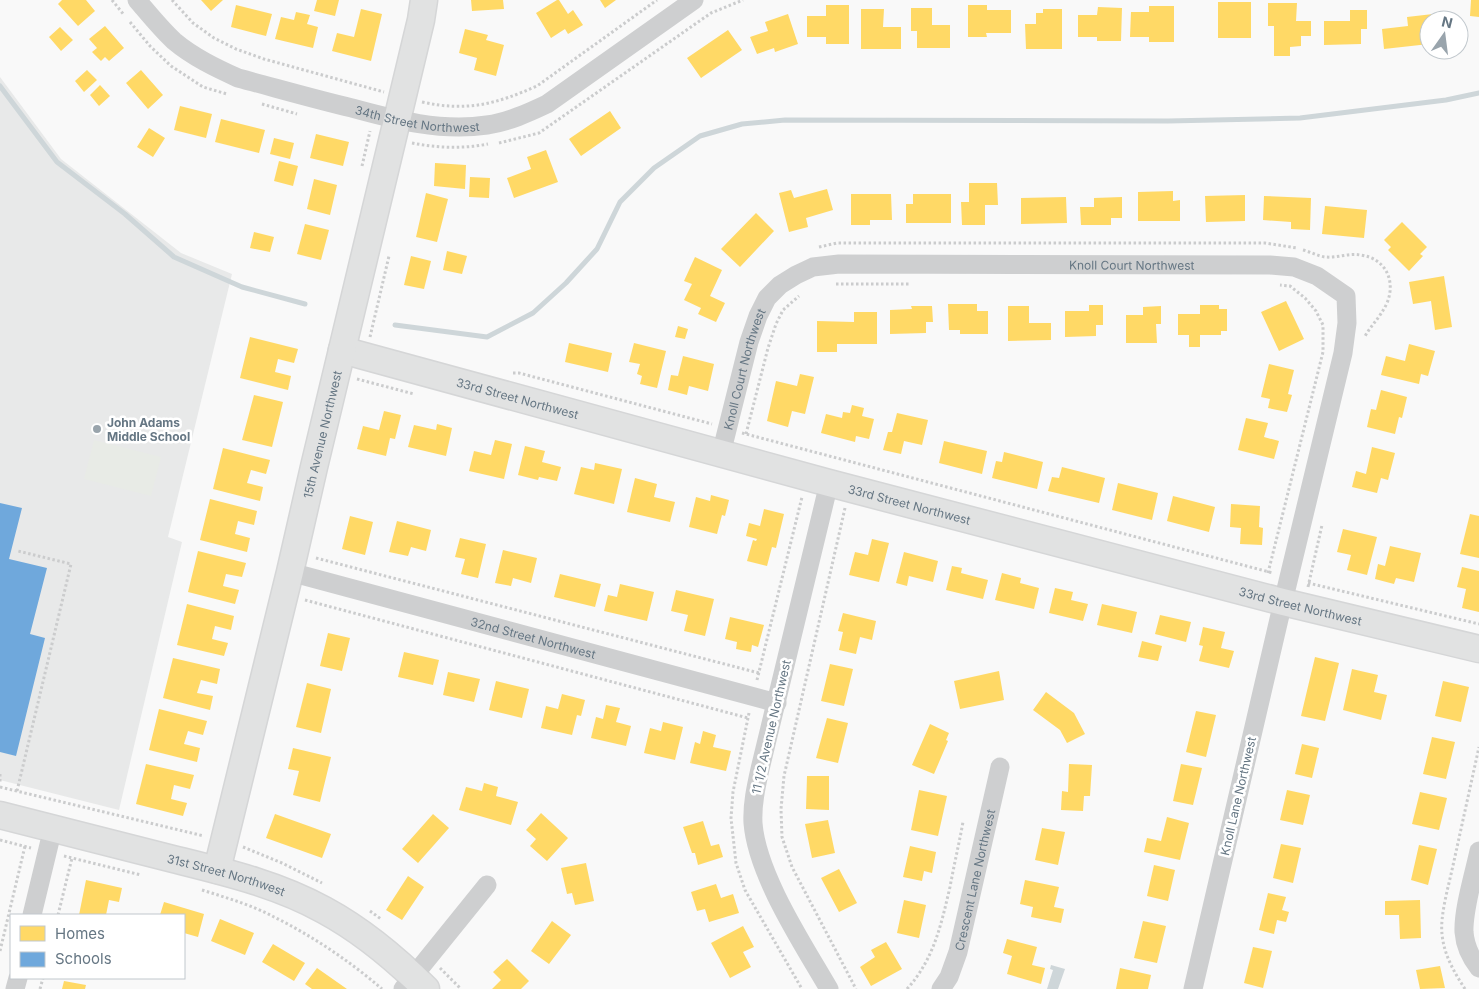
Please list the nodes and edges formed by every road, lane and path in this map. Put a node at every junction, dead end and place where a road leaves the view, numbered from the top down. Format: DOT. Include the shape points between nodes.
graph roads {
  1 [pos="138,0"];
  2 [pos="172,0"];
  3 [pos="424,0"];
  4 [pos="657,0"];
  5 [pos="694,0"];
  6 [pos="381,91"];
  7 [pos="424,102"];
  8 [pos="397,120"];
  9 [pos="810,249"];
  10 [pos="833,284"];
  11 [pos="910,284"];
  12 [pos="1276,285"];
  13 [pos="805,292"];
  14 [pos="1363,339"];
  15 [pos="342,350"];
  16 [pos="722,454"];
  17 [pos="829,483"];
  18 [pos="802,496"];
  19 [pos="846,507"];
  20 [pos="1324,516"];
  21 [pos="18,550"];
  22 [pos="316,558"];
  23 [pos="290,572"];
  24 [pos="305,600"];
  25 [pos="1283,602"];
  26 [pos="1479,624"];
  27 [pos="1479,649"];
  28 [pos="777,703"];
  29 [pos="748,718"];
  30 [pos="1000,767"];
  31 [pos="0,774"];
  32 [pos="0,783"];
  33 [pos="0,787"];
  34 [pos="16,791"];
  35 [pos="0,815"];
  36 [pos="963,822"];
  37 [pos="53,828"];
  38 [pos="205,836"];
  39 [pos="0,840"];
  40 [pos="1479,852"];
  41 [pos="146,876"];
  42 [pos="209,880"];
  43 [pos="487,885"];
  44 [pos="32,914"];
  45 [pos="58,914"];
  46 [pos="0,951"];
  47 [pos="1479,968"];
  48 [pos="418,978"];
  49 [pos="382,989"];
  50 [pos="460,989"];
  51 [pos="829,989"];
  52 [pos="856,989"];
  53 [pos="907,989"];
  54 [pos="941,989"];
  55 [pos="1193,989"];
  1 -- 8 [label="street, 34th Street Northwest" via="174,40 219,70 238,78"];
  2 -- 6 [label="path" via="193,23 236,49"];
  3 -- 8 [label="street, 15th Avenue Northwest"];
  4 -- 7 [label="path" via="537,86 519,94 471,106 453,107"];
  5 -- 8 [label="street, 34th Street Northwest" via="547,104 527,113 473,127 433,126"];
  8 -- 15 [label="street, 15th Avenue Northwest"];
  9 -- 14 [label="path" via="837,243 1265,243 1325,256 1359,254 1381,264 1390,278 1391,291 1380,318 1369,327"];
  10 -- 11 [label="path"];
  12 -- 13 [label="path" via="1290,286 1316,311 1323,325 1323,352 1268,572 746,434 776,324 792,300"];
  15 -- 16 [label="street, 33rd Street Northwest"];
  15 -- 23 [label="street, 15th Avenue Northwest"];
  16 -- 17 [label="street, 33rd Street Northwest"];
  16 -- 25 [label="street, Knoll Court Northwest" via="758,316 767,298 780,286 813,267 838,264 1294,267 1317,276 1346,296 1347,323 1343,353"];
  17 -- 25 [label="street, 33rd Street Northwest"];
  17 -- 28 [label="street, 11 1/2 Avenue Northwest"];
  18 -- 22 [label="path" via="759,673"];
  19 -- 52 [label="path" via="784,776 781,810 782,837 792,866"];
  20 -- 26 [label="path" via="1309,583"];
  21 -- 34 [label="path" via="71,564"];
  23 -- 28 [label="street, 32nd Street Northwest"];
  23 -- 42 [label="street, 15th Avenue Northwest"];
  24 -- 29 [label="path"];
  25 -- 27 [label="street, 33rd Street Northwest"];
  25 -- 55 [label="street, Knoll Lane Northwest"];
  28 -- 51 [label="street, 11 1/2 Avenue Northwest" via="754,798 759,851 791,923"];
  30 -- 54 [label="street, Crescent Lane Northwest" via="958,952"];
  31 -- 32 [label="path"];
  33 -- 34 [label="path"];
  34 -- 38 [label="path"];
  35 -- 37 [label="street, 31st Street Northwest"];
  36 -- 53 [label="path" via="941,927 931,954"];
  37 -- 42 [label="street, 31st Street Northwest"];
  37 -- 44 [label="street"];
  39 -- 46 [label="path" via="25,846"];
  40 -- 47 [label="street" via="1464,931 1467,946"];
  41 -- 45 [label="path" via="72,858"];
  42 -- 48 [label="street, 31st Street Northwest" via="255,881 324,910"];
  42 -- 49 [label="path" via="237,901 274,916 314,940"];
  43 -- 48 [label="street"];
  48 -- 50 [label="path"];
}
